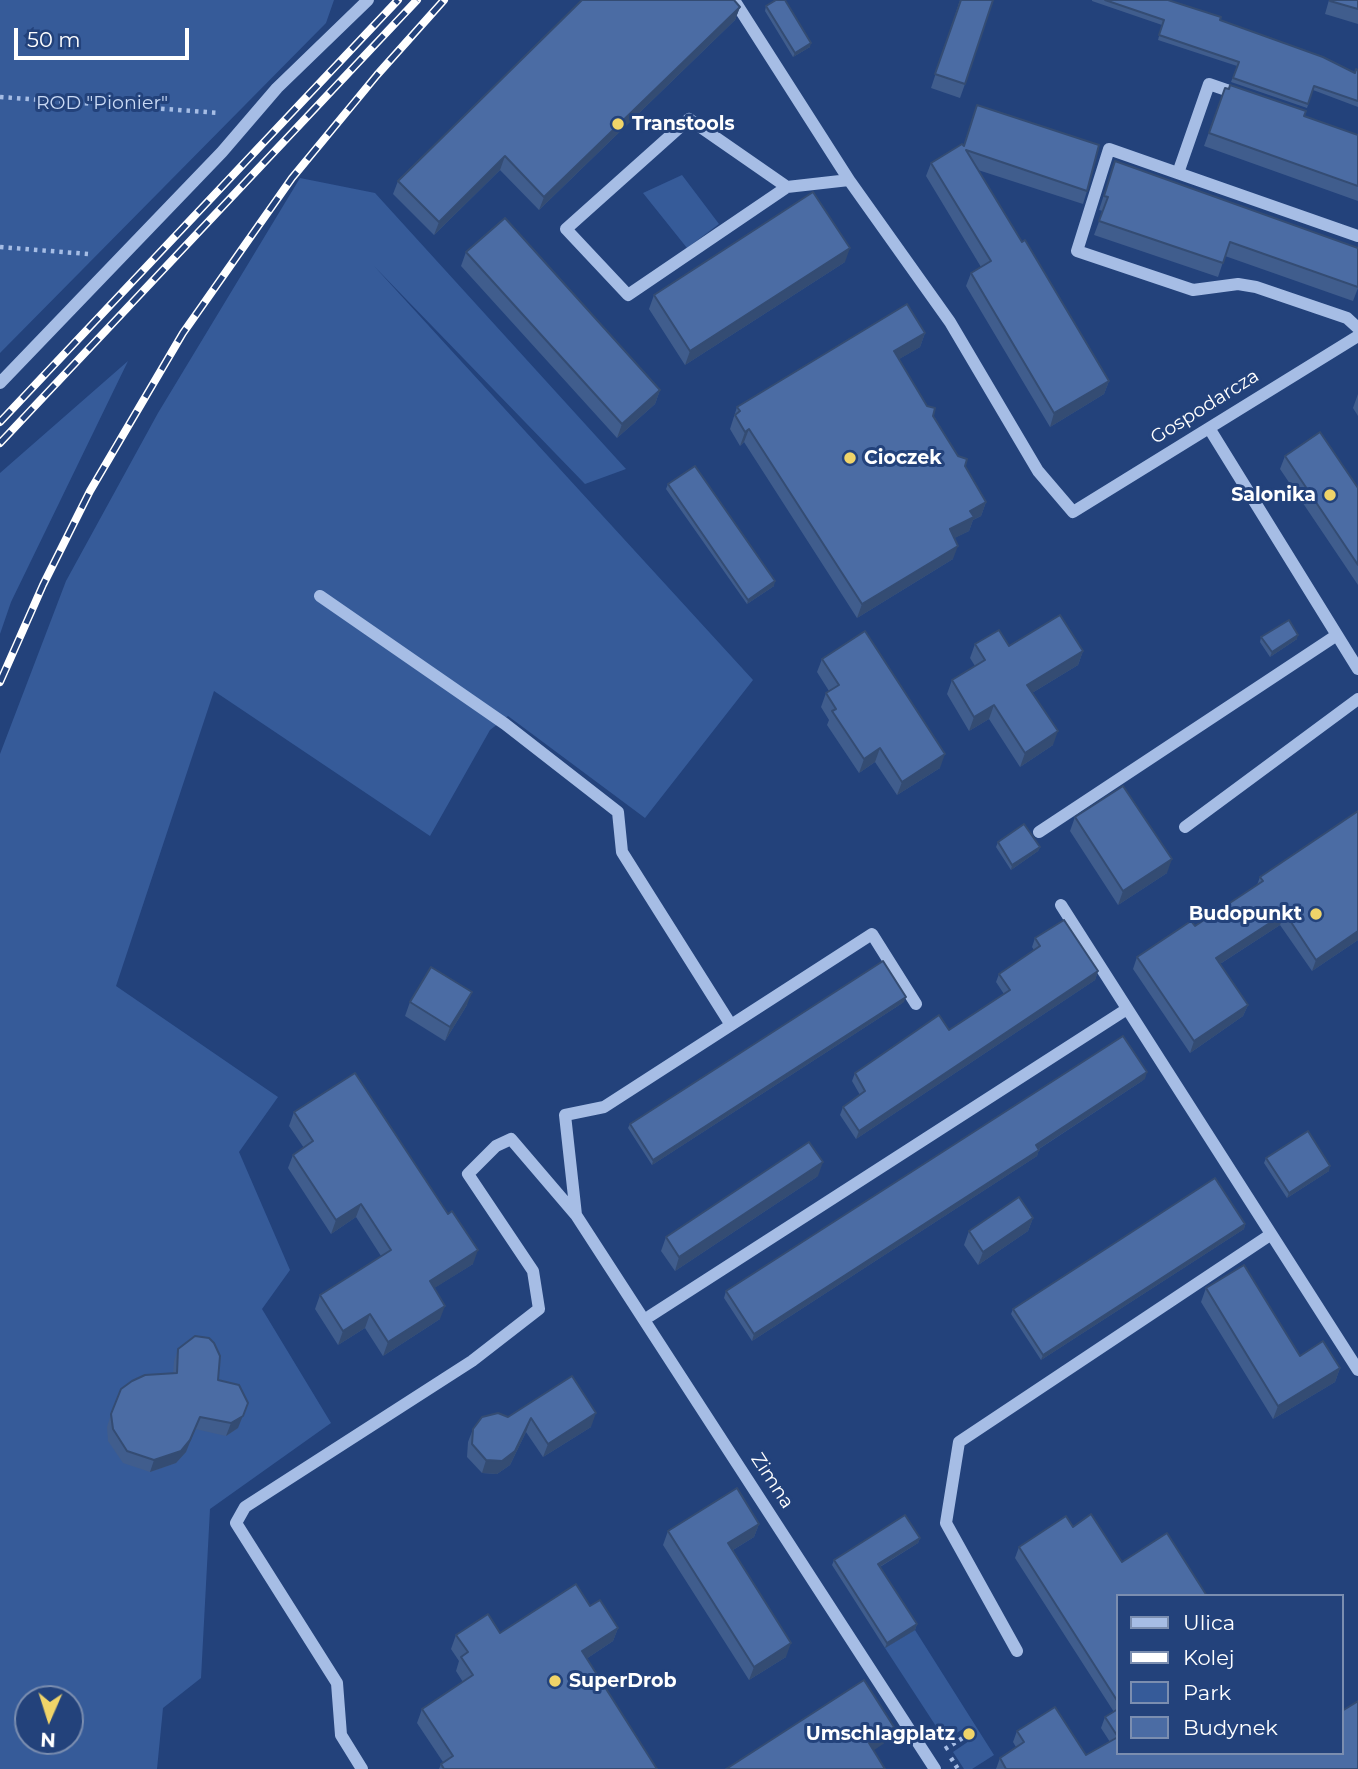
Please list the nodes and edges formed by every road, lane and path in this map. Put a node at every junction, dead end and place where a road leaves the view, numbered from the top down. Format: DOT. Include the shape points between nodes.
graph roads {
  1 [pos="368,0"];
  2 [pos="734,0"];
  3 [pos="0,97"];
  4 [pos="1246,97"];
  5 [pos="220,113"];
  6 [pos="1096,145"];
  7 [pos="1109,149"];
  8 [pos="1178,173"];
  9 [pos="849,180"];
  10 [pos="787,187"];
  11 [pos="1357,231"];
  12 [pos="0,247"];
  13 [pos="88,254"];
  14 [pos="1358,328"];
  15 [pos="1358,336"];
  16 [pos="0,383"];
  17 [pos="1209,428"];
  18 [pos="320,596"];
  19 [pos="1337,635"];
  20 [pos="1358,669"];
  21 [pos="1358,699"];
  22 [pos="1185,827"];
  23 [pos="1039,832"];
  24 [pos="1060,905"];
  25 [pos="916,1004"];
  26 [pos="1127,1009"];
  27 [pos="731,1025"];
  28 [pos="576,1215"];
  29 [pos="1270,1235"];
  30 [pos="650,1316"];
  31 [pos="1358,1370"];
  32 [pos="1017,1651"];
  33 [pos="966,1736"];
  34 [pos="945,1749"];
  35 [pos="362,1769"];
  36 [pos="935,1769"];
  1 -- 16 [label="street" via="277,88 222,152"];
  2 -- 9 [label="street"];
  3 -- 5 [label="path"];
  4 -- 8 [label="street" via="1209,84"];
  6 -- 7 [label="street"];
  7 -- 8 [label="street"];
  7 -- 14 [label="street" via="1077,251 1194,290 1238,284 1256,287 1347,318"];
  8 -- 11 [label="street"];
  9 -- 10 [label="street"];
  9 -- 17 [label="street, Gospodarcza" via="950,322 1038,471 1073,512"];
  10 -- 10 [label="street" via="628,295 566,229 689,119"];
  12 -- 13 [label="path"];
  15 -- 17 [label="street, Gospodarcza"];
  17 -- 19 [label="street"];
  18 -- 27 [label="street" via="505,724 618,812 622,852"];
  19 -- 20 [label="street"];
  19 -- 23 [label="street"];
  21 -- 22 [label="street"];
  24 -- 26 [label="street"];
  25 -- 27 [label="street" via="872,934"];
  26 -- 29 [label="street"];
  26 -- 30 [label="street"];
  27 -- 28 [label="street" via="604,1107 565,1115"];
  28 -- 35 [label="street, Zimna" via="511,1139 496,1146 468,1174 533,1271 539,1309 472,1361 245,1507 236,1523 337,1683 341,1735"];
  28 -- 36 [label="street, Zimna"];
  29 -- 31 [label="street"];
  29 -- 32 [label="street" via="959,1442 946,1523"];
  33 -- 34 [label="path"];
}
